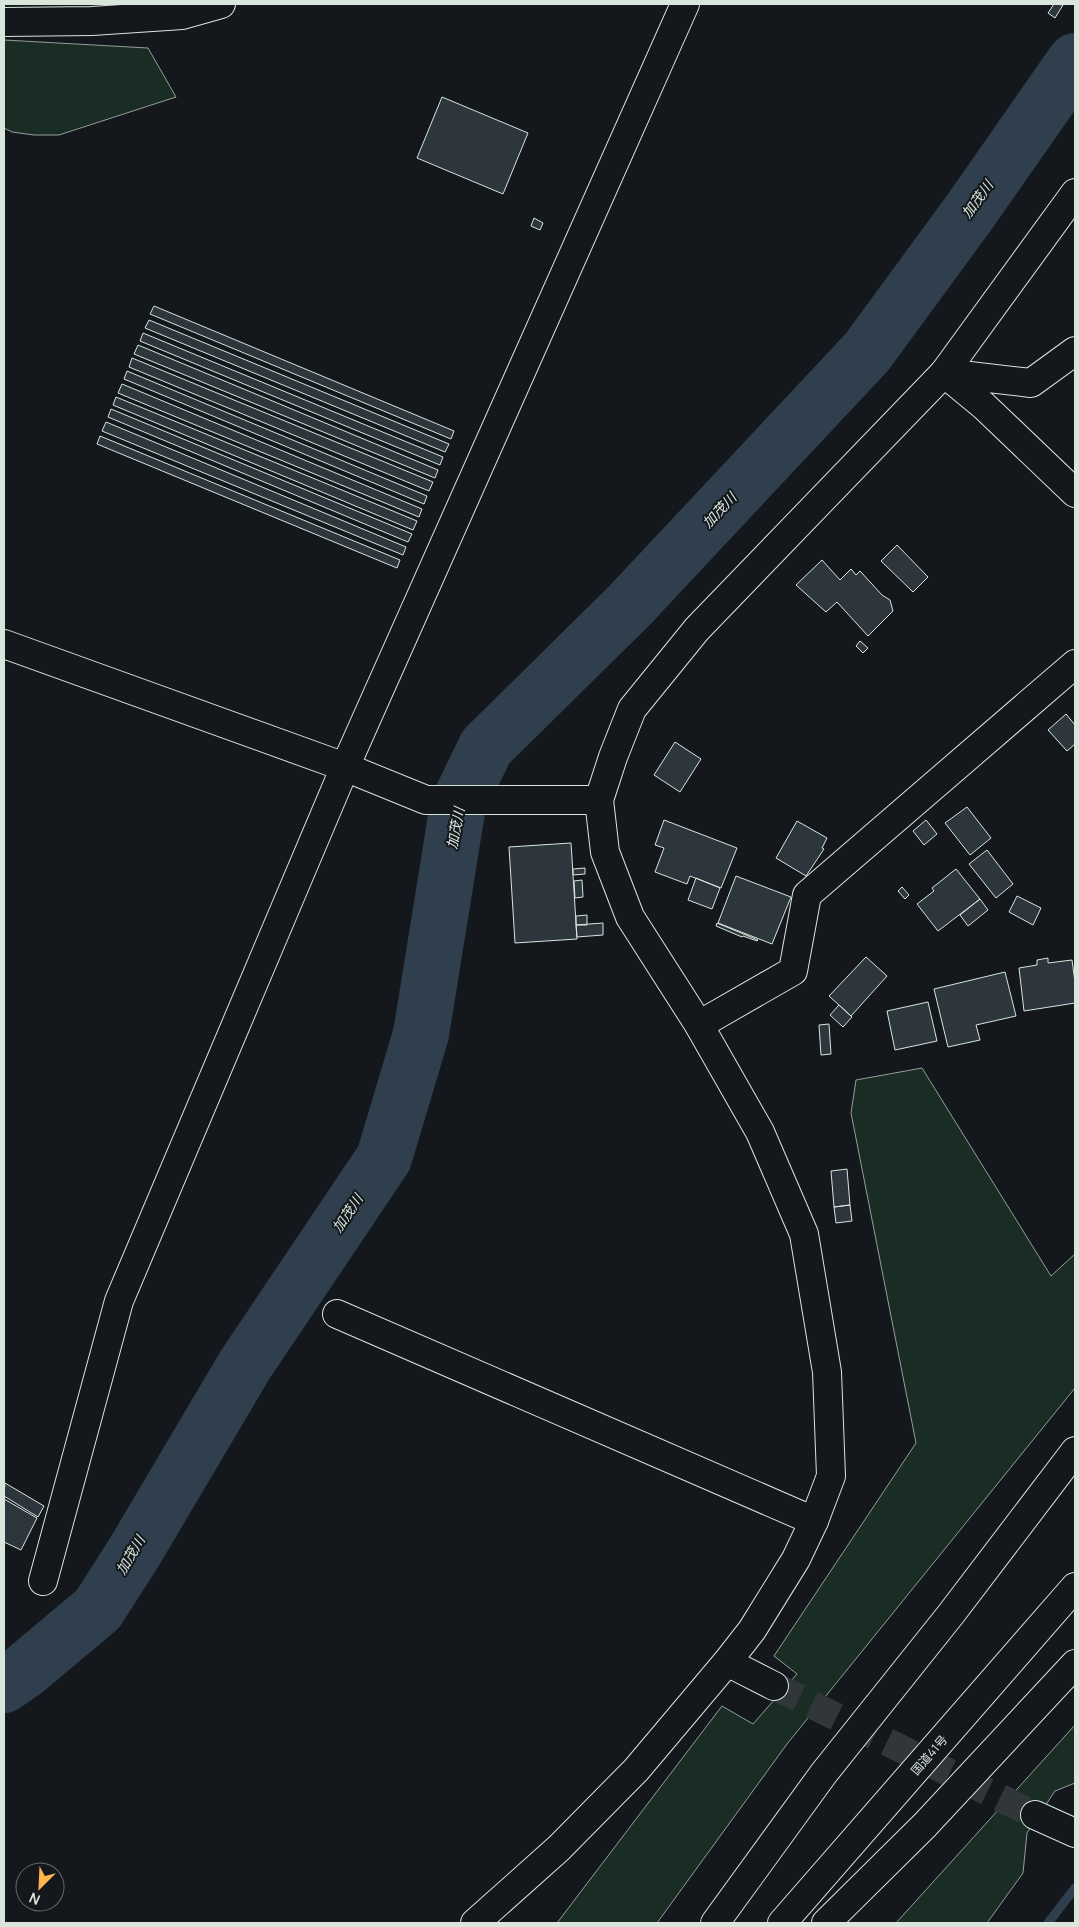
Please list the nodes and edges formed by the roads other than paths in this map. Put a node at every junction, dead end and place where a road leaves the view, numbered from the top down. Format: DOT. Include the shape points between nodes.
graph roads {
  1 [pos="220,4"];
  2 [pos="685,4"];
  3 [pos="4,22"];
  4 [pos="1075,193"];
  5 [pos="1075,351"];
  6 [pos="944,372"];
  7 [pos="1075,494"];
  8 [pos="4,644"];
  9 [pos="1075,664"];
  10 [pos="345,767"];
  11 [pos="599,800"];
  12 [pos="699,1025"];
  13 [pos="337,1314"];
  14 [pos="1075,1451"];
  15 [pos="814,1521"];
  16 [pos="43,1580"];
  17 [pos="1075,1586"];
  18 [pos="1075,1611"];
  19 [pos="727,1662"];
  20 [pos="1075,1664"];
  21 [pos="774,1686"];
  22 [pos="1035,1815"];
  23 [pos="1075,1833"];
  24 [pos="475,1923"];
  25 [pos="715,1923"];
  26 [pos="782,1923"];
  27 [pos="800,1923"];
  28 [pos="826,1923"];
  1 -- 3 [label="main road" via="182,15"];
  2 -- 10 [label="main road"];
  4 -- 6 [label="main road"];
  5 -- 6 [label="main road" via="1031,383"];
  6 -- 7 [label="main road"];
  6 -- 11 [label="main road" via="697,629 632,710"];
  8 -- 10 [label="main road"];
  9 -- 12 [label="main road" via="807,895 793,971"];
  10 -- 11 [label="main road" via="426,800"];
  10 -- 16 [label="main road" via="119,1301"];
  11 -- 12 [label="main road" via="605,852 630,918"];
  12 -- 15 [label="main road" via="760,1132 804,1234 827,1372 831,1476"];
  13 -- 15 [label="main road"];
  14 -- 25 [label="main road" via="998,1554 824,1773"];
  15 -- 19 [label="main road" via="796,1559 757,1622"];
  17 -- 26 [label="main road, 国道41号"];
  18 -- 27 [label="main road, 国道41号" via="964,1743"];
  19 -- 21 [label="main road"];
  19 -- 24 [label="main road" via="636,1770 559,1848"];
  20 -- 28 [label="main road" via="925,1825"];
  22 -- 23 [label="main road"];
}
